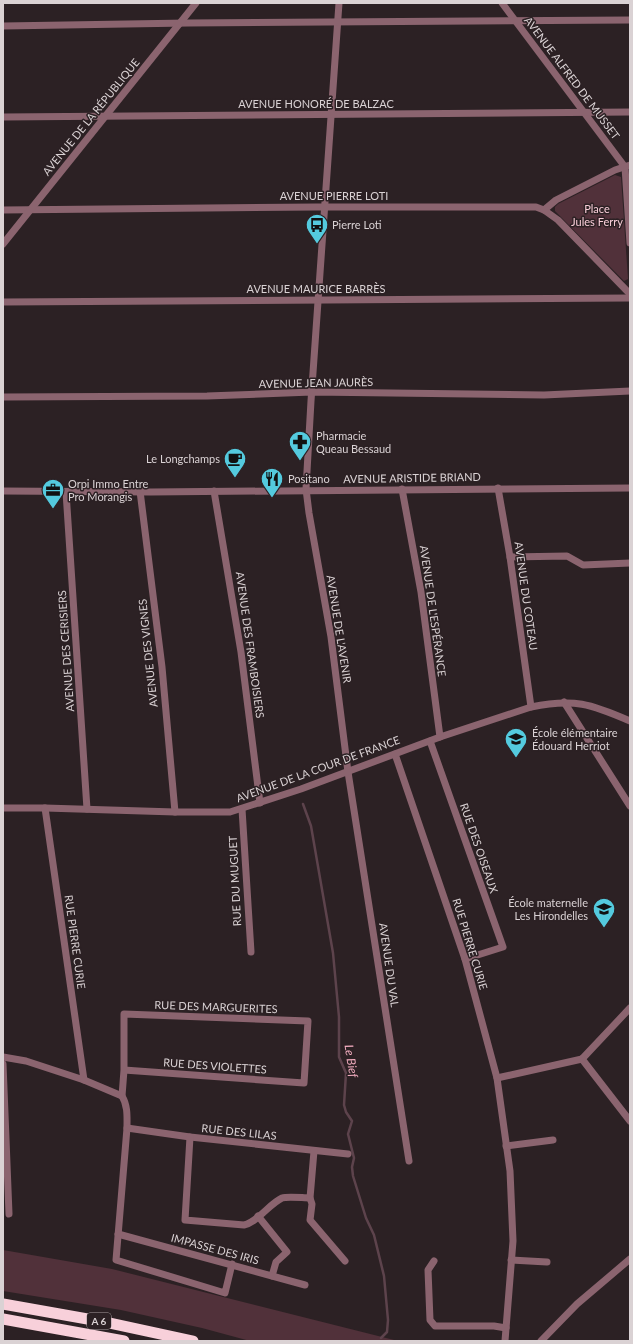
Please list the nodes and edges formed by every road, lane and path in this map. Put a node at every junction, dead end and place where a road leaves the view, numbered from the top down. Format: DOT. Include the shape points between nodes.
graph roads {
  1 [pos="196,3"];
  2 [pos="339,3"];
  3 [pos="502,3"];
  4 [pos="630,20"];
  5 [pos="516,21"];
  6 [pos="338,22"];
  7 [pos="180,23"];
  8 [pos="3,26"];
  9 [pos="584,112"];
  10 [pos="630,112"];
  11 [pos="332,115"];
  12 [pos="106,116"];
  13 [pos="3,117"];
  14 [pos="628,166"];
  15 [pos="325,207"];
  16 [pos="31,209"];
  17 [pos="3,210"];
  18 [pos="544,210"];
  19 [pos="630,243"];
  20 [pos="3,244"];
  21 [pos="630,294"];
  22 [pos="630,298"];
  23 [pos="318,299"];
  24 [pos="3,302"];
  25 [pos="630,391"];
  26 [pos="312,392"];
  27 [pos="3,397"];
  28 [pos="498,488"];
  29 [pos="630,488"];
  30 [pos="306,490"];
  31 [pos="402,490"];
  32 [pos="3,491"];
  33 [pos="140,491"];
  34 [pos="214,491"];
  35 [pos="66,492"];
  36 [pos="510,557"];
  37 [pos="630,562"];
  38 [pos="564,702"];
  39 [pos="531,707"];
  40 [pos="630,721"];
  41 [pos="440,737"];
  42 [pos="430,741"];
  43 [pos="395,754"];
  44 [pos="348,772"];
  45 [pos="260,803"];
  46 [pos="630,806"];
  47 [pos="3,808"];
  48 [pos="45,808"];
  49 [pos="87,809"];
  50 [pos="242,809"];
  51 [pos="175,812"];
  52 [pos="250,952"];
  53 [pos="465,959"];
  54 [pos="630,1008"];
  55 [pos="3,1057"];
  56 [pos="582,1059"];
  57 [pos="3,1064"];
  58 [pos="124,1070"];
  59 [pos="497,1078"];
  60 [pos="84,1080"];
  61 [pos="304,1083"];
  62 [pos="122,1096"];
  63 [pos="630,1120"];
  64 [pos="127,1128"];
  65 [pos="190,1137"];
  66 [pos="553,1140"];
  67 [pos="506,1146"];
  68 [pos="314,1151"];
  69 [pos="348,1154"];
  70 [pos="409,1161"];
  71 [pos="310,1198"];
  72 [pos="9,1214"];
  73 [pos="258,1216"];
  74 [pos="118,1234"];
  75 [pos="630,1259"];
  76 [pos="511,1260"];
  77 [pos="345,1261"];
  78 [pos="434,1261"];
  79 [pos="546,1262"];
  80 [pos="232,1264"];
  81 [pos="272,1276"];
  82 [pos="305,1285"];
  83 [pos="3,1304"];
  84 [pos="3,1319"];
  85 [pos="506,1328"];
  86 [pos="124,1341"];
  87 [pos="193,1341"];
  88 [pos="505,1341"];
  89 [pos="541,1341"];
  1 -- 7 [label="street, AVENUE DE LA RÉPUBLIQUE"];
  2 -- 6 [label="street, AVENUE DE L'AVENIR"];
  3 -- 5 [label="street, AVENUE ALFRED DE MUSSET"];
  4 -- 5 [label="street"];
  5 -- 6 [label="street"];
  5 -- 9 [label="street, AVENUE ALFRED DE MUSSET"];
  6 -- 7 [label="street"];
  6 -- 11 [label="street, AVENUE DE L'AVENIR"];
  7 -- 8 [label="street"];
  7 -- 12 [label="street, AVENUE DE LA RÉPUBLIQUE"];
  9 -- 10 [label="street, AVENUE HONORÉ DE BALZAC"];
  9 -- 11 [label="street, AVENUE HONORÉ DE BALZAC"];
  9 -- 14 [label="street, AVENUE ALFRED DE MUSSET"];
  11 -- 12 [label="street, AVENUE HONORÉ DE BALZAC"];
  11 -- 15 [label="street, AVENUE DE L'AVENIR"];
  12 -- 13 [label="street, AVENUE HONORÉ DE BALZAC"];
  12 -- 16 [label="street, AVENUE DE LA RÉPUBLIQUE"];
  14 -- 18 [label="street" via="556,200"];
  14 -- 19 [label="street"];
  15 -- 16 [label="street, AVENUE PIERRE LOTI"];
  15 -- 18 [label="street, AVENUE PIERRE LOTI" via="523,206"];
  15 -- 23 [label="street, AVENUE DE L'AVENIR"];
  16 -- 17 [label="street, AVENUE PIERRE LOTI"];
  16 -- 20 [label="street, AVENUE DE LA RÉPUBLIQUE"];
  18 -- 21 [label="street, AVENUE PIERRE LOTI" via="558,220"];
  22 -- 23 [label="street, AVENUE MAURICE BARRÈS"];
  23 -- 24 [label="street, AVENUE MAURICE BARRÈS"];
  23 -- 26 [label="street, AVENUE DE L'AVENIR"];
  25 -- 26 [label="street, AVENUE JEAN JAURÈS" via="544,395"];
  26 -- 27 [label="street, AVENUE JEAN JAURÈS" via="207,396"];
  26 -- 30 [label="street, AVENUE DE L'AVENIR"];
  28 -- 29 [label="street, AVENUE ARISTIDE BRIAND"];
  28 -- 31 [label="street, AVENUE ARISTIDE BRIAND"];
  28 -- 36 [label="street, AVENUE DU COTEAU"];
  30 -- 31 [label="street, AVENUE ARISTIDE BRIAND"];
  30 -- 34 [label="street, AVENUE ARISTIDE BRIAND"];
  30 -- 44 [label="street, AVENUE DE L'AVENIR" via="331,637"];
  31 -- 41 [label="street, AVENUE DE L'ESPÉRANCE" via="421,592"];
  32 -- 35 [label="street, AVENUE ARISTIDE BRIAND"];
  33 -- 34 [label="street, AVENUE ARISTIDE BRIAND"];
  33 -- 35 [label="street, AVENUE ARISTIDE BRIAND"];
  33 -- 51 [label="street, AVENUE DES VIGNES" via="162,663"];
  34 -- 45 [label="street, AVENUE DES FRAMBOISIERS" via="241,652"];
  35 -- 49 [label="street, AVENUE DES CERISIERS"];
  36 -- 37 [label="street" via="567,556 583,565 593,566"];
  36 -- 39 [label="street, AVENUE DU COTEAU"];
  38 -- 39 [label="street, AVENUE DE LA COUR DE FRANCE"];
  38 -- 40 [label="street, AVENUE DE LA COUR DE FRANCE" via="593,706"];
  38 -- 46 [label="street"];
  39 -- 41 [label="street, AVENUE DE LA COUR DE FRANCE"];
  41 -- 42 [label="street, AVENUE DE LA COUR DE FRANCE"];
  42 -- 43 [label="street, AVENUE DE LA COUR DE FRANCE"];
  42 -- 53 [label="street, RUE DES OISEAUX" via="502,947"];
  43 -- 44 [label="street, AVENUE DE LA COUR DE FRANCE"];
  43 -- 53 [label="street, RUE PIERRE CURIE"];
  44 -- 45 [label="street, AVENUE DE LA COUR DE FRANCE"];
  44 -- 70 [label="street, AVENUE DU VAL"];
  45 -- 50 [label="street, AVENUE DE LA COUR DE FRANCE"];
  47 -- 48 [label="street, AVENUE DE LA COUR DE FRANCE"];
  48 -- 49 [label="street, AVENUE DE LA COUR DE FRANCE"];
  48 -- 60 [label="street, RUE PIERRE CURIE"];
  49 -- 51 [label="street, AVENUE DE LA COUR DE FRANCE"];
  50 -- 51 [label="street, AVENUE DE LA COUR DE FRANCE" via="230,812"];
  50 -- 52 [label="street, RUE DU MUGUET"];
  53 -- 59 [label="street, RUE PIERRE CURIE"];
  54 -- 56 [label="street"];
  55 -- 60 [label="street" via="26,1061"];
  56 -- 59 [label="street"];
  56 -- 63 [label="street"];
  57 -- 72 [label="street"];
  58 -- 61 [label="street, RUE DES VIOLETTES"];
  58 -- 61 [label="street, RUE DES MARGUERITES" via="124,1014 308,1021"];
  58 -- 62 [label="street"];
  59 -- 67 [label="street, RUE PIERRE CURIE"];
  60 -- 62 [label="street"];
  62 -- 64 [label="street" via="127,1112"];
  64 -- 65 [label="street, RUE DES LILAS"];
  64 -- 74 [label="street"];
  65 -- 68 [label="street, RUE DES LILAS"];
  65 -- 73 [label="street" via="184,1220 244,1225 250,1224"];
  66 -- 67 [label="street"];
  67 -- 76 [label="street, RUE PIERRE CURIE" via="510,1171 513,1241"];
  68 -- 69 [label="street, RUE DES LILAS"];
  68 -- 71 [label="street"];
  71 -- 73 [label="street" via="282,1198"];
  71 -- 77 [label="street" via="310,1220"];
  73 -- 81 [label="street" via="288,1252 276,1262"];
  74 -- 80 [label="street, IMPASSE DES IRIS"];
  74 -- 80 [label="street" via="116,1260 225,1293"];
  75 -- 89 [label="street" via="578,1304"];
  76 -- 79 [label="street"];
  76 -- 85 [label="street, RUE PIERRE CURIE"];
  78 -- 85 [label="street" via="428,1270 430,1320 435,1326"];
  80 -- 81 [label="street, IMPASSE DES IRIS"];
  81 -- 82 [label="street, IMPASSE DES IRIS"];
  83 -- 87 [label="highway, A 6"];
  84 -- 86 [label="highway, A 6"];
  85 -- 88 [label="street, RUE PIERRE CURIE"];
}
